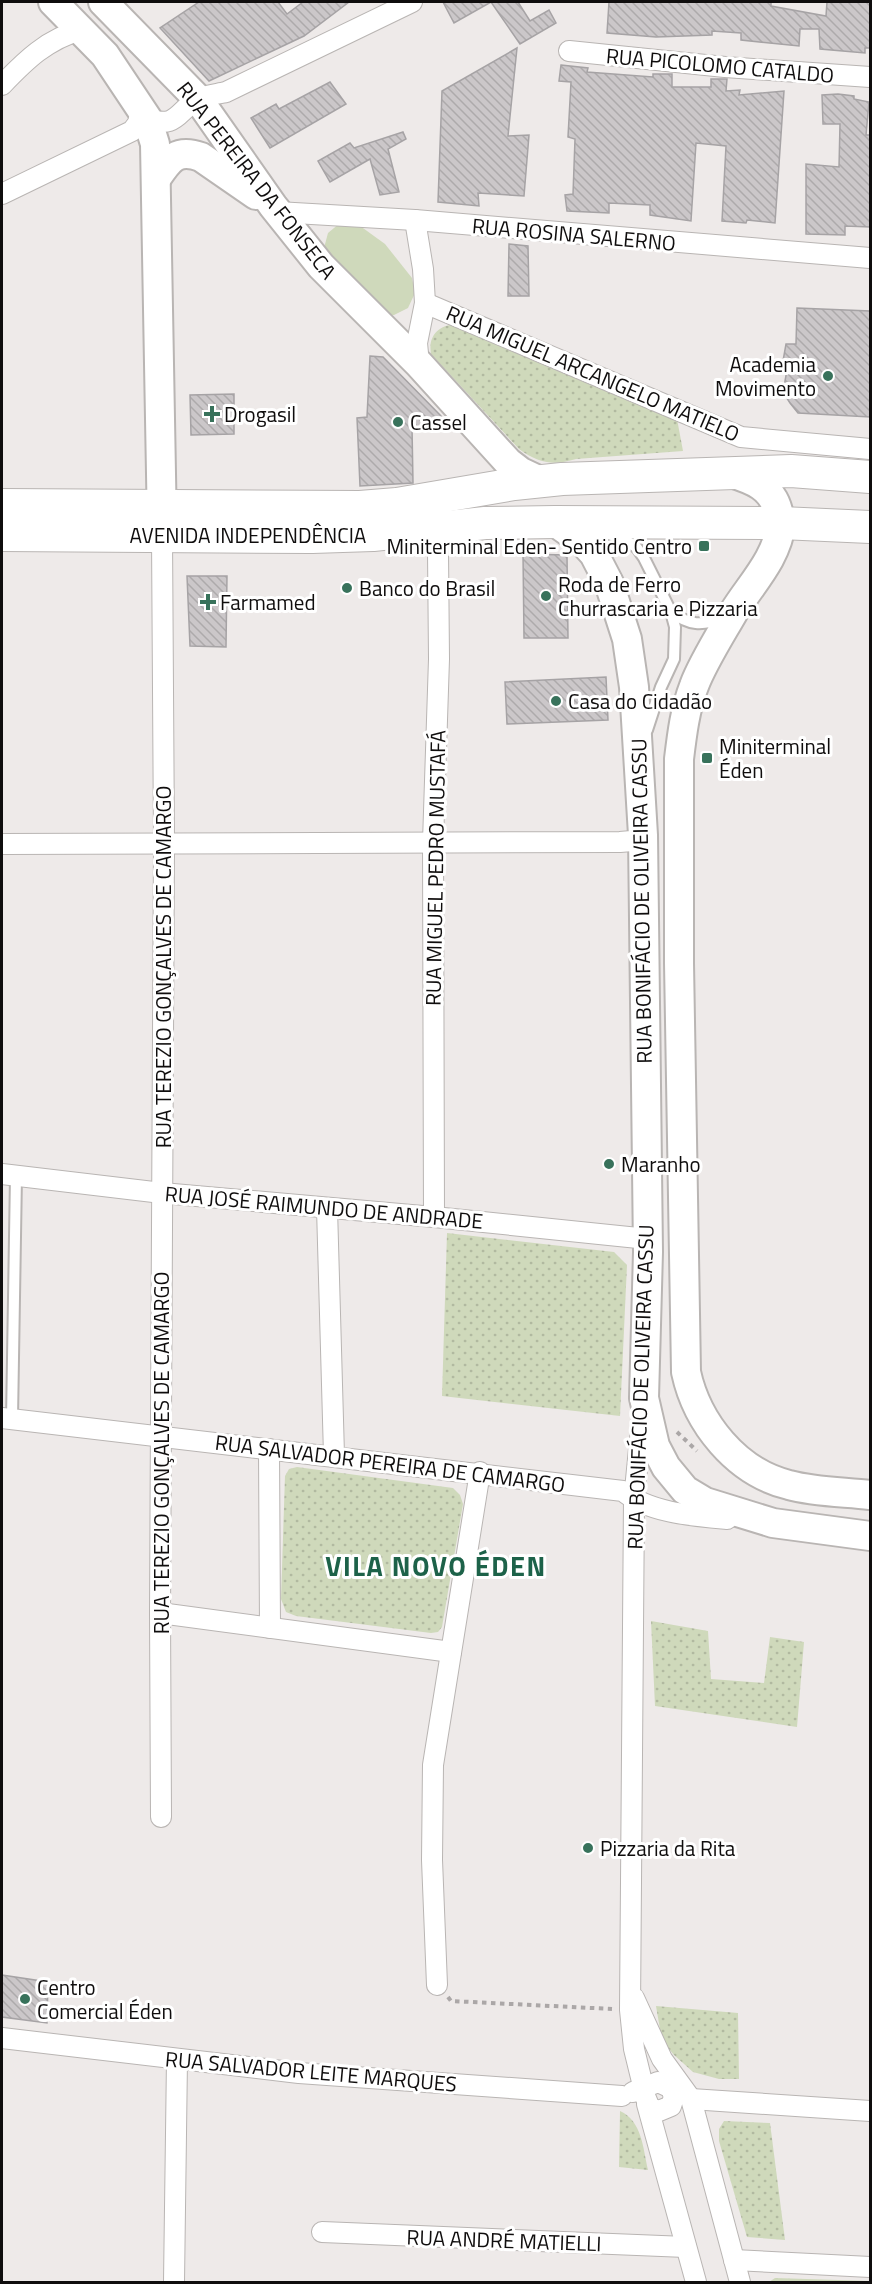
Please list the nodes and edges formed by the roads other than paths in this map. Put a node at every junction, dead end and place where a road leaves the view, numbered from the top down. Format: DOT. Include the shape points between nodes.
graph roads {
  1 [pos="53,2"];
  2 [pos="103,2"];
  3 [pos="412,2"];
  4 [pos="81,30"];
  5 [pos="569,51"];
  6 [pos="870,78"];
  7 [pos="2,85"];
  8 [pos="198,99"];
  9 [pos="144,114"];
  10 [pos="156,179"];
  11 [pos="2,194"];
  12 [pos="275,209"];
  13 [pos="415,220"];
  14 [pos="870,258"];
  15 [pos="425,303"];
  16 [pos="419,364"];
  17 [pos="870,449"];
  18 [pos="729,473"];
  19 [pos="870,477"];
  20 [pos="540,482"];
  21 [pos="2,506"];
  22 [pos="162,521"];
  23 [pos="555,522"];
  24 [pos="781,523"];
  25 [pos="869,527"];
  26 [pos="418,529"];
  27 [pos="2,535"];
  28 [pos="671,612"];
  29 [pos="734,612"];
  30 [pos="640,778"];
  31 [pos="679,798"];
  32 [pos="643,835"];
  33 [pos="433,842"];
  34 [pos="164,843"];
  35 [pos="2,844"];
  36 [pos="9,1175"];
  37 [pos="162,1193"];
  38 [pos="327,1208"];
  39 [pos="434,1216"];
  40 [pos="648,1239"];
  41 [pos="685,1350"];
  42 [pos="644,1398"];
  43 [pos="7,1418"];
  44 [pos="161,1435"];
  45 [pos="269,1449"];
  46 [pos="334,1455"];
  47 [pos="480,1472"];
  48 [pos="870,1495"];
  49 [pos="634,1500"];
  50 [pos="870,1522"];
  51 [pos="773,1523"];
  52 [pos="821,1530"];
  53 [pos="870,1536"];
  54 [pos="160,1612"];
  55 [pos="270,1628"];
  56 [pos="452,1652"];
  57 [pos="161,1817"];
  58 [pos="437,1985"];
  59 [pos="631,2000"];
  60 [pos="2,2038"];
  61 [pos="177,2059"];
  62 [pos="652,2097"];
  63 [pos="691,2099"];
  64 [pos="870,2111"];
  65 [pos="322,2232"];
  66 [pos="686,2247"];
  67 [pos="734,2260"];
  68 [pos="870,2267"];
  69 [pos="174,2283"];
  70 [pos="696,2283"];
  71 [pos="740,2283"];
  1 -- 4 [label="main road"];
  2 -- 8 [label="main road, RUA PEREIRA DA FONSECA"];
  3 -- 8 [label="street" via="226,92"];
  4 -- 7 [label="street" via="43,47"];
  4 -- 9 [label="main road" via="105,55"];
  5 -- 6 [label="street, RUA PICOLOMO CATALDO"];
  8 -- 9 [label="street" via="166,122"];
  8 -- 12 [label="main road, RUA PEREIRA DA FONSECA"];
  9 -- 10 [label="main road, RUA TEREZIO GONÇALVES DE CAMARGO" via="155,144"];
  9 -- 11 [label="street" via="132,131"];
  10 -- 12 [label="main road" via="168,161 179,154 192,153"];
  10 -- 22 [label="main road, RUA TEREZIO GONÇALVES DE CAMARGO"];
  12 -- 13 [label="street, RUA ROSINA SALERNO"];
  12 -- 16 [label="main road, RUA PEREIRA DA FONSECA" via="321,266"];
  13 -- 14 [label="street, RUA ROSINA SALERNO"];
  13 -- 15 [label="street"];
  15 -- 16 [label="street" via="417,343"];
  15 -- 17 [label="street, RUA MIGUEL ARCANGELO MATIELO" via="741,437"];
  16 -- 20 [label="main road, RUA PEREIRA DA FONSECA" via="508,462"];
  18 -- 19 [label="main road, AVENIDA INDEPENDÊNCIA" via="791,471"];
  18 -- 20 [label="main road, AVENIDA INDEPENDÊNCIA"];
  18 -- 24 [label="main road, AVENIDA INDEPENDÊNCIA" via="753,480 768,490"];
  20 -- 22 [label="main road, AVENIDA INDEPENDÊNCIA" via="397,504"];
  21 -- 22 [label="main road, AVENIDA INDEPENDÊNCIA"];
  22 -- 26 [label="main road, AVENIDA INDEPENDÊNCIA" via="342,536"];
  22 -- 27 [label="main road, AVENIDA INDEPENDÊNCIA"];
  22 -- 34 [label="street, RUA TEREZIO GONÇALVES DE CAMARGO"];
  23 -- 24 [label="main road, AVENIDA INDEPENDÊNCIA"];
  23 -- 26 [label="main road, AVENIDA INDEPENDÊNCIA"];
  23 -- 28 [label="lane" via="606,532 637,548"];
  23 -- 30 [label="main road, RUA BONIFÁCIO DE OLIVEIRA CASSU" via="594,554 620,614 634,687"];
  24 -- 25 [label="main road, AVENIDA INDEPENDÊNCIA"];
  24 -- 29 [label="main road, RUA BONIFÁCIO DE OLIVEIRA CASSU" via="775,547"];
  26 -- 33 [label="street, RUA MIGUEL PEDRO MUSTAFÁ" via="426,531 438,552"];
  28 -- 29 [label="lane" via="696,624 711,623"];
  28 -- 30 [label="lane" via="675,627 674,659 653,708"];
  29 -- 31 [label="main road, RUA BONIFÁCIO DE OLIVEIRA CASSU" via="694,686 683,725"];
  30 -- 32 [label="main road, RUA BONIFÁCIO DE OLIVEIRA CASSU"];
  31 -- 32 [label="main road" via="667,816"];
  31 -- 41 [label="main road, RUA BONIFÁCIO DE OLIVEIRA CASSU"];
  32 -- 33 [label="street" via="621,842"];
  32 -- 40 [label="main road, RUA BONIFÁCIO DE OLIVEIRA CASSU"];
  33 -- 34 [label="street"];
  33 -- 39 [label="street, RUA MIGUEL PEDRO MUSTAFÁ"];
  34 -- 35 [label="street"];
  34 -- 37 [label="street, RUA TEREZIO GONÇALVES DE CAMARGO"];
  36 -- 37 [label="street, RUA JOSÉ RAIMUNDO DE ANDRADE"];
  36 -- 43 [label="lane"];
  37 -- 38 [label="street, RUA JOSÉ RAIMUNDO DE ANDRADE"];
  37 -- 44 [label="street, RUA TEREZIO GONÇALVES DE CAMARGO"];
  38 -- 39 [label="street, RUA JOSÉ RAIMUNDO DE ANDRADE"];
  38 -- 46 [label="street"];
  39 -- 40 [label="street, RUA JOSÉ RAIMUNDO DE ANDRADE"];
  40 -- 41 [label="main road" via="660,1250 670,1269 677,1329"];
  40 -- 42 [label="main road, RUA BONIFÁCIO DE OLIVEIRA CASSU"];
  41 -- 48 [label="main road, RUA BONIFÁCIO DE OLIVEIRA CASSU" via="686,1372 701,1414 721,1441 753,1470 789,1485"];
  42 -- 49 [label="street, RUA BONIFÁCIO DE OLIVEIRA CASSU"];
  42 -- 51 [label="main road" via="655,1446 685,1490 705,1502"];
  43 -- 44 [label="street, RUA SALVADOR PEREIRA DE CAMARGO"];
  44 -- 45 [label="street, RUA SALVADOR PEREIRA DE CAMARGO"];
  44 -- 54 [label="street, RUA TEREZIO GONÇALVES DE CAMARGO"];
  45 -- 46 [label="street, RUA SALVADOR PEREIRA DE CAMARGO"];
  45 -- 55 [label="street"];
  46 -- 47 [label="street, RUA SALVADOR PEREIRA DE CAMARGO"];
  47 -- 49 [label="street, RUA SALVADOR PEREIRA DE CAMARGO" via="623,1491"];
  47 -- 56 [label="street"];
  49 -- 51 [label="street, RUA SALVADOR PEREIRA DE CAMARGO" via="683,1513"];
  49 -- 59 [label="street, RUA BONIFÁCIO DE OLIVEIRA CASSU"];
  50 -- 52 [label="main road" via="834,1521"];
  51 -- 52 [label="main road"];
  52 -- 53 [label="main road"];
  54 -- 55 [label="street"];
  54 -- 57 [label="street, RUA TEREZIO GONÇALVES DE CAMARGO"];
  55 -- 56 [label="street"];
  56 -- 58 [label="street" via="433,1765"];
  59 -- 62 [label="street, RUA BONIFÁCIO DE OLIVEIRA CASSU" via="634,2049"];
  59 -- 63 [label="street, RUA BONIFÁCIO DE OLIVEIRA CASSU" via="662,2060"];
  60 -- 61 [label="street, RUA SALVADOR LEITE MARQUES"];
  61 -- 62 [label="street, RUA SALVADOR LEITE MARQUES" via="299,2073"];
  61 -- 69 [label="street"];
  62 -- 63 [label="street, RUA SALVADOR LEITE MARQUES"];
  62 -- 66 [label="street, RUA BONIFÁCIO DE OLIVEIRA CASSU"];
  63 -- 64 [label="street, RUA SALVADOR LEITE MARQUES"];
  63 -- 67 [label="street, RUA BONIFÁCIO DE OLIVEIRA CASSU"];
  65 -- 66 [label="street, RUA ANDRÉ MATIELLI"];
  66 -- 70 [label="street, RUA BONIFÁCIO DE OLIVEIRA CASSU"];
  67 -- 68 [label="street"];
  67 -- 71 [label="street, RUA BONIFÁCIO DE OLIVEIRA CASSU"];
}
